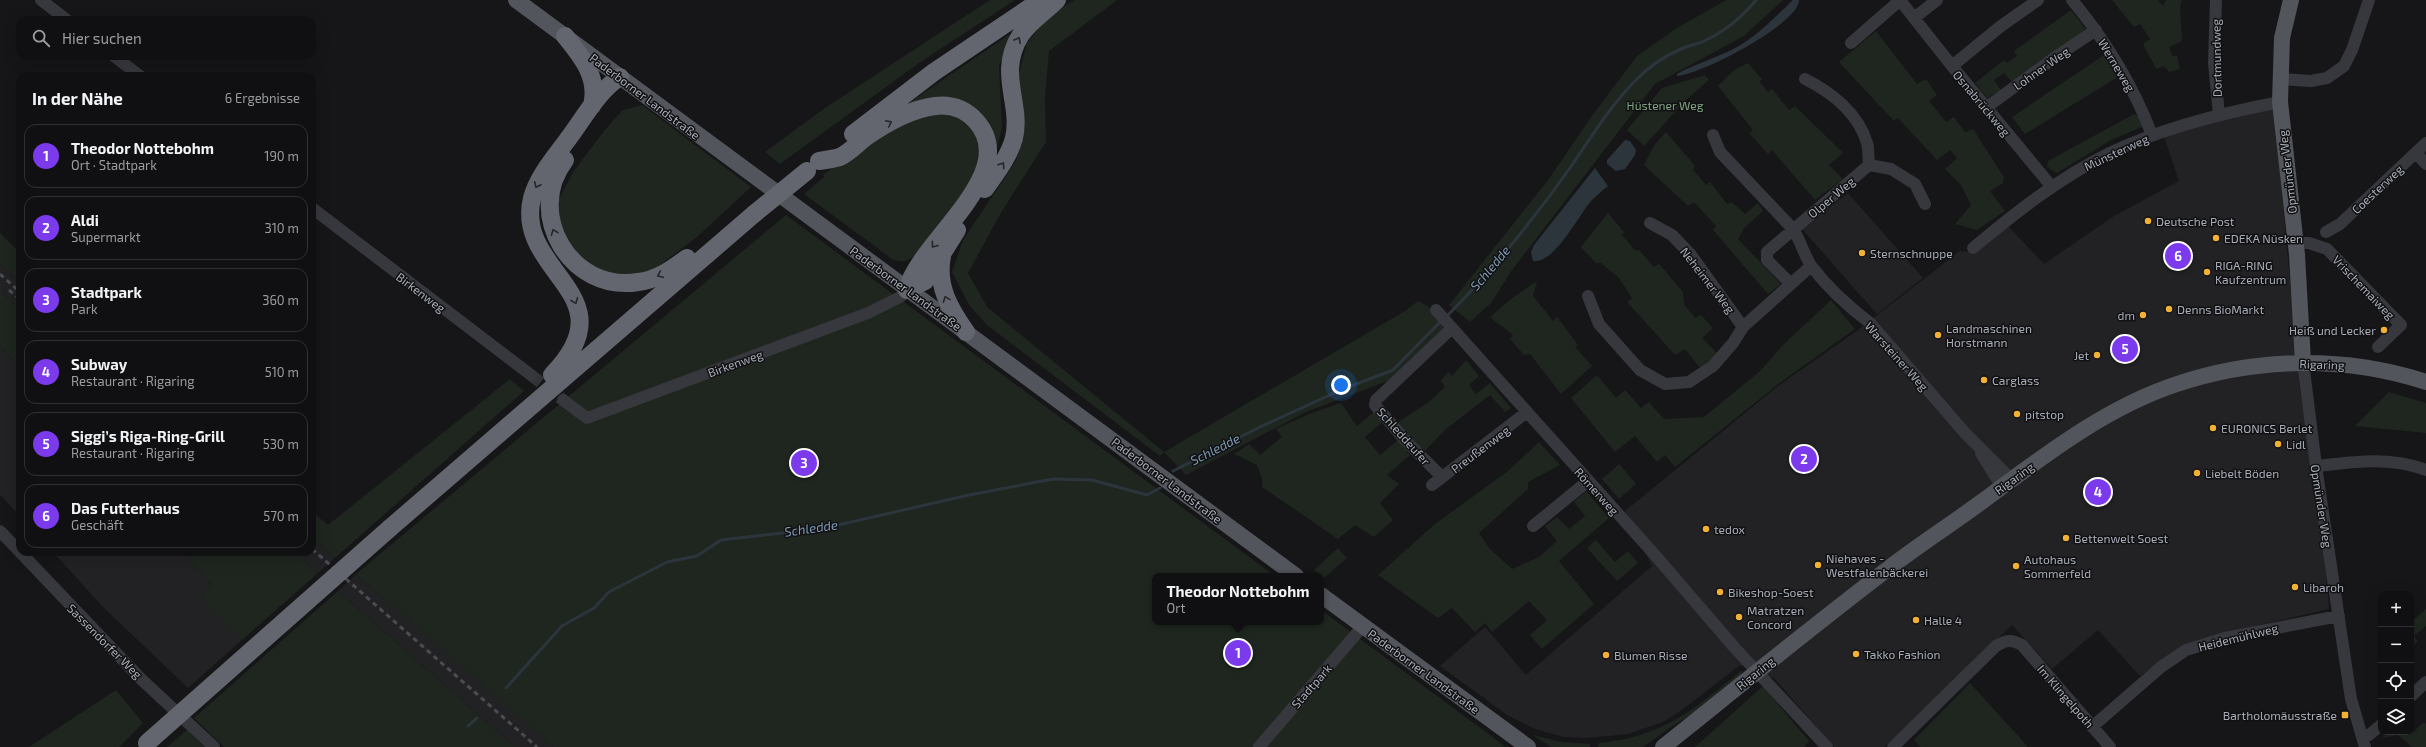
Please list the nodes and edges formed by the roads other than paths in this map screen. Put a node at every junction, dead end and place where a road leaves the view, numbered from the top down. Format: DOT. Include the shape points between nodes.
graph roads {
  1 [pos="42,0"];
  2 [pos="516,0"];
  3 [pos="1041,0"];
  4 [pos="1058,0"];
  5 [pos="1937,0"];
  6 [pos="2038,0"];
  7 [pos="2072,0"];
  8 [pos="2216,0"];
  9 [pos="2291,0"];
  10 [pos="2369,0"];
  11 [pos="62,16"];
  12 [pos="1914,18"];
  13 [pos="2096,30"];
  14 [pos="565,36"];
  15 [pos="1851,43"];
  16 [pos="119,60"];
  17 [pos="1952,66"];
  18 [pos="135,72"];
  19 [pos="620,77"];
  20 [pos="1805,79"];
  21 [pos="2280,79"];
  22 [pos="2280,102"];
  23 [pos="592,106"];
  24 [pos="1986,107"];
  25 [pos="2219,116"];
  26 [pos="1713,135"];
  27 [pos="2152,135"];
  28 [pos="2426,143"];
  29 [pos="2416,153"];
  30 [pos="2426,164"];
  31 [pos="1869,165"];
  32 [pos="813,166"];
  33 [pos="2052,187"];
  34 [pos="1925,204"];
  35 [pos="316,211"];
  36 [pos="1650,223"];
  37 [pos="1792,229"];
  38 [pos="2326,232"];
  39 [pos="730,235"];
  40 [pos="2295,243"];
  41 [pos="1973,248"];
  42 [pos="942,256"];
  43 [pos="1811,266"];
  44 [pos="1791,284"];
  45 [pos="907,290"];
  46 [pos="1588,296"];
  47 [pos="1436,310"];
  48 [pos="1743,327"];
  49 [pos="1452,329"];
  50 [pos="966,332"];
  51 [pos="2378,347"];
  52 [pos="2303,362"];
  53 [pos="530,375"];
  54 [pos="2426,382"];
  55 [pos="563,400"];
  56 [pos="1527,412"];
  57 [pos="503,430"];
  58 [pos="2316,466"];
  59 [pos="2426,470"];
  60 [pos="1437,481"];
  61 [pos="1588,481"];
  62 [pos="2007,484"];
  63 [pos="1533,526"];
  64 [pos="0,531"];
  65 [pos="16,548"];
  66 [pos="24,556"];
  67 [pos="1292,573"];
  68 [pos="1324,597"];
  69 [pos="2339,616"];
  70 [pos="1363,626"];
  71 [pos="1757,672"];
  72 [pos="2426,682"];
  73 [pos="2414,693"];
  74 [pos="2092,727"];
  75 [pos="2378,728"];
  76 [pos="2363,742"];
  77 [pos="1265,744"];
  78 [pos="145,745"];
  79 [pos="214,747"];
  80 [pos="1528,747"];
  81 [pos="1663,747"];
  82 [pos="1827,747"];
  83 [pos="1893,747"];
  84 [pos="2110,747"];
  1 -- 11 [label="street"];
  2 -- 14 [label="main road, Paderborner Landstraße"];
  3 -- 32 [label="highway" via="929,76"];
  42 -- 4 [label="highway, one-way" via="1012,144 1015,126 1009,74 1015,46 1029,24"];
  5 -- 12 [label="street"];
  6 -- 17 [label="street"];
  7 -- 13 [label="street, Werneweg"];
  8 -- 25 [label="street, Dortmundweg" via="2214,63"];
  9 -- 21 [label="main road, Opmünder Weg" via="2282,38"];
  10 -- 21 [label="street" via="2344,66 2327,78 2311,81"];
  12 -- 15 [label="street" via="1903,4 1898,2"];
  12 -- 17 [label="street, Osnabrückweg"];
  13 -- 24 [label="street, Lohner Weg"];
  13 -- 27 [label="street, Werneweg" via="2131,85"];
  14 -- 19 [label="main road, Paderborner Landstraße"];
  14 -- 23 [label="highway" via="591,75 595,94"];
  16 -- 18 [label="street"];
  17 -- 24 [label="street, Osnabrückweg"];
  19 -- 23 [label="highway" via="605,88"];
  39 -- 19 [label="highway, one-way" via="707,244 664,273 631,283 613,282 589,274 570,259 560,246 550,222 549,206 554,180 562,163 616,91"];
  19 -- 45 [label="main road, Paderborner Landstraße"];
  20 -- 31 [label="street" via="1828,91 1851,114 1867,142"];
  21 -- 22 [label="main road, Opmünder Weg"];
  22 -- 25 [label="street, Münsterweg"];
  22 -- 40 [label="main road, Opmünder Weg"];
  23 -- 57 [label="highway, one-way" via="542,175 532,198 530,215 531,229 538,247 569,289 577,306 580,321 577,342 559,368 506,418"];
  24 -- 33 [label="street, Osnabrückweg"];
  25 -- 27 [label="street, Münsterweg"];
  26 -- 37 [label="street" via="1720,152"];
  27 -- 33 [label="street, Münsterweg" via="2108,154"];
  28 -- 29 [label="street, Coesterweg"];
  29 -- 30 [label="street"];
  29 -- 38 [label="street, Coesterweg" via="2340,224"];
  31 -- 34 [label="street" via="1891,169 1915,184"];
  31 -- 37 [label="street, Olper Weg"];
  32 -- 39 [label="highway, bridge"];
  32 -- 45 [label="highway, one-way" via="841,156 882,127 927,108 958,108 968,114 982,129 988,150 984,173 913,273"];
  33 -- 41 [label="street, Münsterweg"];
  35 -- 53 [label="street, Birkenweg"];
  36 -- 48 [label="street, Neheimer Weg" via="1672,235 1692,255"];
  37 -- 43 [label="street, Warsteiner Weg" via="1800,238"];
  37 -- 44 [label="street, Olper Weg" via="1768,252 1767,260"];
  39 -- 57 [label="highway"];
  40 -- 51 [label="street, Vrischemaiweg" via="2309,243 2327,249 2401,326"];
  40 -- 52 [label="main road, Opmünder Weg"];
  42 -- 45 [label="highway" via="925,281"];
  50 -- 42 [label="highway, one-way" via="951,310 942,287"];
  43 -- 44 [label="street"];
  43 -- 62 [label="street, Warsteiner Weg" via="1851,309 1870,323 1976,445 2004,469"];
  44 -- 48 [label="street"];
  45 -- 50 [label="main road, Paderborner Landstraße"];
  45 -- 55 [label="street, Birkenweg" via="900,297 868,313 587,418"];
  46 -- 48 [label="street" via="1599,324 1640,370 1665,384 1689,382 1713,366"];
  47 -- 49 [label="street, Römerweg"];
  49 -- 56 [label="street, Römerweg"];
  49 -- 60 [label="street, Schleddeufer" via="1376,400 1375,405"];
  50 -- 67 [label="main road, Paderborner Landstraße"];
  52 -- 54 [label="main road, Rigaring" via="2357,366"];
  52 -- 58 [label="street, Opmünder Weg"];
  52 -- 62 [label="main road, Rigaring" via="2214,372 2175,384 2107,416 2048,453"];
  56 -- 60 [label="street, Preußenweg"];
  56 -- 61 [label="street, Römerweg"];
  57 -- 78 [label="highway, bridge"];
  58 -- 59 [label="street" via="2358,460 2381,460"];
  58 -- 69 [label="street, Opmünder Weg"];
  61 -- 63 [label="street"];
  61 -- 71 [label="street, Römerweg"];
  62 -- 71 [label="main road, Rigaring" via="1892,566"];
  64 -- 65 [label="street, Sassendorfer Weg"];
  66 -- 79 [label="street, Sassendorfer Weg" via="142,679"];
  68 -- 70 [label="main road, Paderborner Landstraße"];
  69 -- 74 [label="street, Heidemühlweg" via="2224,638 2186,650 2161,667"];
  69 -- 76 [label="street, Opmünder Weg" via="2352,699"];
  70 -- 77 [label="street, Stadtpark"];
  70 -- 80 [label="main road, Paderborner Landstraße"];
  71 -- 81 [label="main road, Rigaring"];
  71 -- 82 [label="street, Römerweg"];
  72 -- 73 [label="street"];
  74 -- 83 [label="street, Im Klingelpoth" via="2022,645 2013,640 1996,646"];
  74 -- 84 [label="street, Im Klingelpoth"];
  75 -- 76 [label="street"];
}
